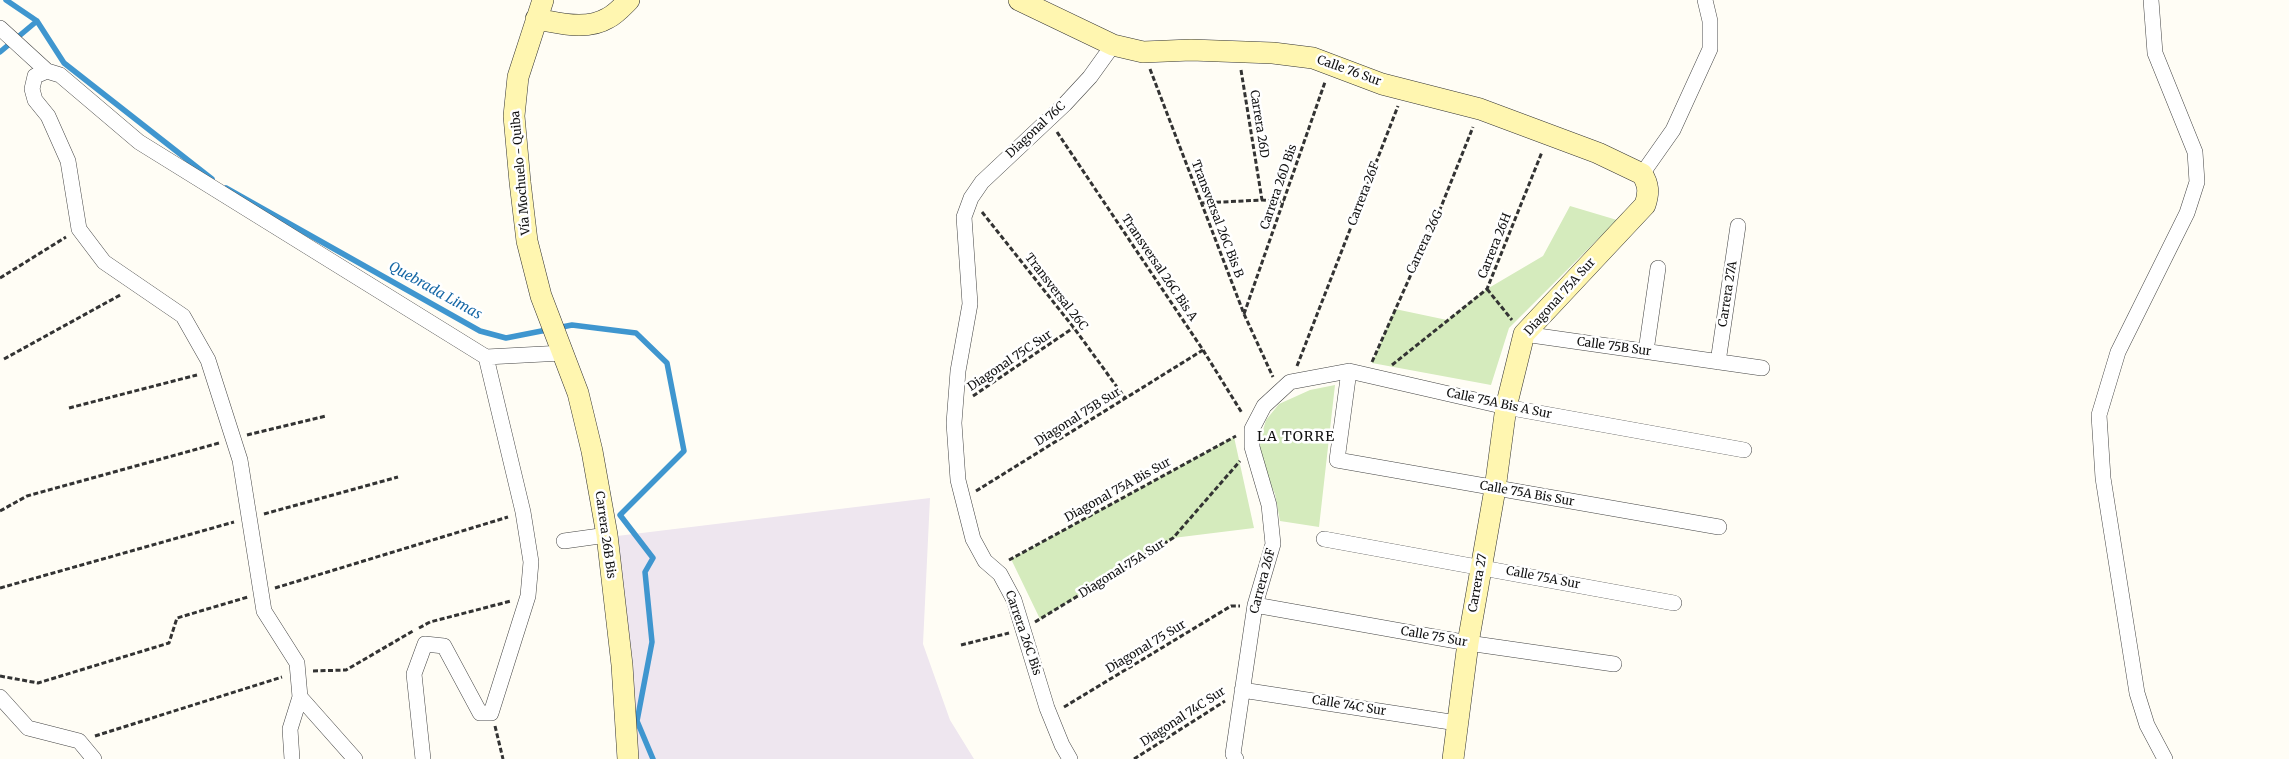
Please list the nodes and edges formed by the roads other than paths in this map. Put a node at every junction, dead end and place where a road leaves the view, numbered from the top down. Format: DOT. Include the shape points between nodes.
graph roads {
  1 [pos="629,0"];
  2 [pos="1019,0"];
  3 [pos="1705,0"];
  4 [pos="2151,0"];
  5 [pos="540,9"];
  6 [pos="2,30"];
  7 [pos="1112,45"];
  8 [pos="47,71"];
  9 [pos="1642,174"];
  10 [pos="964,217"];
  11 [pos="1738,226"];
  12 [pos="1658,268"];
  13 [pos="548,318"];
  14 [pos="1524,334"];
  15 [pos="560,346"];
  16 [pos="1646,351"];
  17 [pos="486,357"];
  18 [pos="1718,362"];
  19 [pos="1762,368"];
  20 [pos="1349,371"];
  21 [pos="1264,406"];
  22 [pos="1506,407"];
  23 [pos="1744,450"];
  24 [pos="1494,489"];
  25 [pos="1718,527"];
  26 [pos="606,535"];
  27 [pos="1324,539"];
  28 [pos="564,540"];
  29 [pos="1481,566"];
  30 [pos="1674,603"];
  31 [pos="1255,605"];
  32 [pos="1468,643"];
  33 [pos="1614,664"];
  34 [pos="1242,690"];
  35 [pos="0,697"];
  36 [pos="300,697"];
  37 [pos="1457,723"];
  38 [pos="94,759"];
  39 [pos="292,759"];
  40 [pos="354,759"];
  41 [pos="423,759"];
  42 [pos="628,759"];
  43 [pos="1070,759"];
  44 [pos="1236,759"];
  45 [pos="1453,759"];
  46 [pos="2165,759"];
  1 -- 5 [label="street" via="609,18 594,24 572,25"];
  2 -- 7 [label="street, Calle 76 Sur"];
  3 -- 9 [label="street" via="1710,21 1710,49 1673,130"];
  4 -- 46 [label="street" via="2155,53 2194,152 2196,182 2187,213 2118,352 2099,416 2103,478 2137,693 2147,725"];
  5 -- 13 [label="street, Vía Mochuelo - Quiba" via="518,77 514,116 527,241"];
  6 -- 8 [label="street"];
  7 -- 9 [label="street, Calle 76 Sur" via="1144,52 1191,50 1313,58 1382,84 1480,109 1598,153"];
  7 -- 10 [label="street, Diagonal 76C" via="1090,77 982,182"];
  8 -- 17 [label="street" via="60,74 139,142"];
  8 -- 36 [label="street" via="35,76 32,89 68,161 79,229 104,262 183,316 212,371 240,460 264,612 297,663"];
  9 -- 14 [label="street, Diagonal 75A Sur" via="1649,194 1644,205"];
  10 -- 43 [label="street, Carrera 26C Bis" via="970,304 958,371 954,423 958,480 973,539 985,561 1000,574 1014,600 1050,715"];
  11 -- 18 [label="street, Carrera 27A"];
  12 -- 16 [label="street"];
  13 -- 15 [label="street, Carrera 26B Bis"];
  14 -- 16 [label="street, Calle 75B Sur"];
  14 -- 22 [label="street, Diagonal 75A Sur"];
  15 -- 17 [label="street"];
  15 -- 26 [label="street, Carrera 26B Bis" via="578,393 592,451"];
  16 -- 18 [label="street, Calle 75B Sur"];
  17 -- 41 [label="street" via="523,512 531,562 528,596 492,713 480,713 444,646 425,644 414,674"];
  18 -- 19 [label="street, Calle 75B Sur"];
  20 -- 21 [label="street, Calle 75A Bis A Sur" via="1285,387"];
  20 -- 22 [label="street, Calle 75A Bis A Sur"];
  20 -- 24 [label="street, Calle 75A Bis Sur" via="1337,460"];
  21 -- 31 [label="street, Carrera 26F" via="1252,429 1252,447 1268,505 1273,544"];
  22 -- 23 [label="street, Calle 75A Bis A Sur"];
  22 -- 24 [label="street, Carrera 27"];
  24 -- 25 [label="street, Calle 75A Bis Sur"];
  24 -- 29 [label="street, Carrera 27"];
  26 -- 28 [label="street"];
  26 -- 42 [label="street, Carrera 26B Bis" via="622,665"];
  27 -- 29 [label="street, Calle 75A Sur"];
  29 -- 30 [label="street, Calle 75A Sur"];
  29 -- 32 [label="street, Carrera 27"];
  31 -- 32 [label="street, Calle 75 Sur"];
  31 -- 34 [label="street, Carrera 26F"];
  32 -- 33 [label="street, Calle 75 Sur"];
  32 -- 37 [label="street, Carrera 27"];
  34 -- 37 [label="street, Calle 74C Sur"];
  34 -- 44 [label="street, Carrera 26F" via="1233,754"];
  35 -- 38 [label="street" via="28,728 79,741"];
  36 -- 39 [label="street" via="290,729"];
  36 -- 40 [label="street"];
  37 -- 45 [label="street, Carrera 27"];
}
